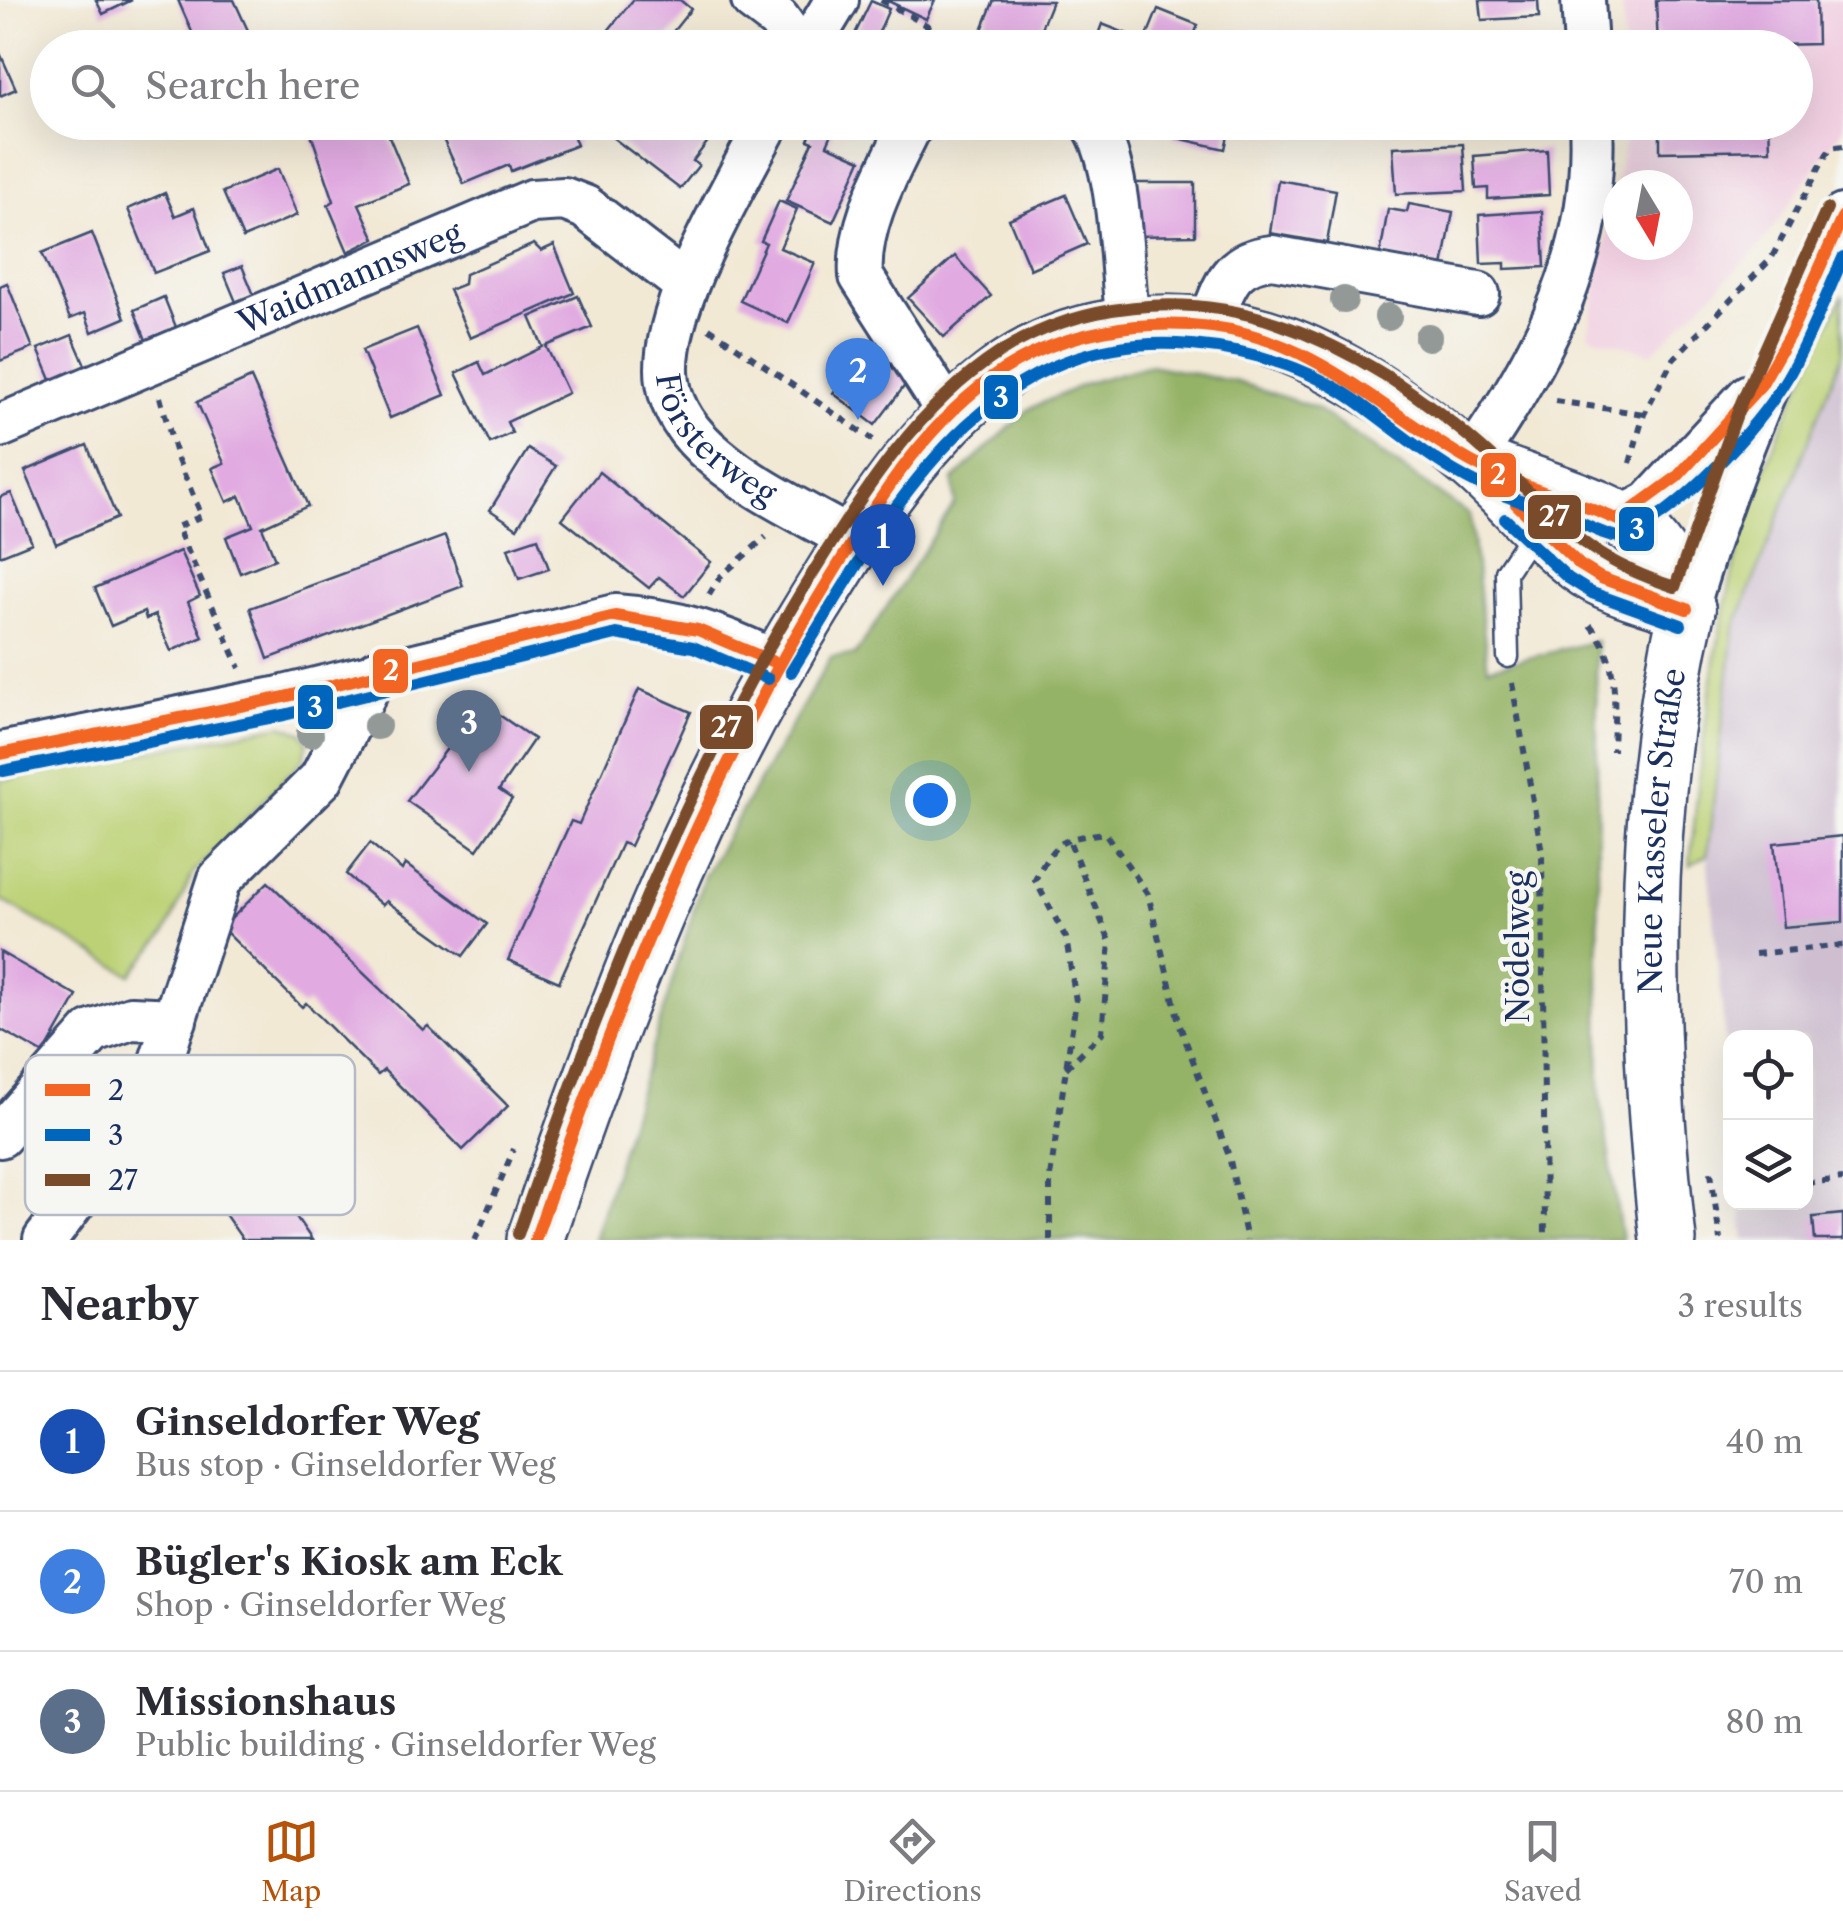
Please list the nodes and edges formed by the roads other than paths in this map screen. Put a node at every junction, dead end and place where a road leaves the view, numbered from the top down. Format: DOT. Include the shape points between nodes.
graph roads {
  1 [pos="753,0"];
  2 [pos="1584,0"];
  3 [pos="832,2"];
  4 [pos="786,30"];
  5 [pos="817,30"];
  6 [pos="1585,30"];
  7 [pos="759,140"];
  8 [pos="904,140"];
  9 [pos="1104,140"];
  10 [pos="1589,140"];
  11 [pos="1843,216"];
  12 [pos="1478,294"];
  13 [pos="683,296"];
  14 [pos="1128,325"];
  15 [pos="1208,327"];
  16 [pos="1770,373"];
  17 [pos="950,415"];
  18 [pos="0,426"];
  19 [pos="1471,461"];
  20 [pos="1618,520"];
  21 [pos="1537,525"];
  22 [pos="852,540"];
  23 [pos="1687,609"];
  24 [pos="1508,657"];
  25 [pos="776,663"];
  26 [pos="376,672"];
  27 [pos="0,754"];
  28 [pos="175,1020"];
  29 [pos="72,1055"];
  30 [pos="163,1055"];
  31 [pos="25,1108"];
  32 [pos="0,1136"];
  33 [pos="64,1215"];
  34 [pos="45,1240"];
  35 [pos="535,1240"];
  36 [pos="1668,1240"];
  1 -- 4 [label="street"];
  2 -- 6 [label="street"];
  3 -- 5 [label="street"];
  7 -- 13 [label="street, Försterweg"];
  8 -- 17 [label="street" via="867,225 862,276"];
  9 -- 14 [label="street" via="1114,170"];
  10 -- 19 [label="street" via="1586,215 1576,260 1534,367"];
  11 -- 16 [label="street, Neue Kasseler Straße"];
  12 -- 15 [label="street" via="1272,258 1250,260 1234,268"];
  13 -- 18 [label="street, Waidmannsweg" via="585,207 564,199 532,201"];
  13 -- 22 [label="street, Försterweg" via="666,364 677,411 714,456"];
  14 -- 15 [label="main road"];
  14 -- 17 [label="main road" via="1039,350"];
  15 -- 19 [label="main road" via="1268,338 1326,363"];
  16 -- 20 [label="street" via="1650,504"];
  16 -- 23 [label="street, Neue Kasseler Straße" via="1714,512"];
  17 -- 22 [label="main road"];
  19 -- 20 [label="main road"];
  19 -- 21 [label="main road"];
  20 -- 23 [label="main road" via="1646,538 1667,565"];
  21 -- 23 [label="main road" via="1602,578"];
  21 -- 24 [label="lane" via="1506,572"];
  22 -- 25 [label="main road"];
  23 -- 36 [label="main road, Neue Kasseler Straße" via="1662,732 1649,927"];
  25 -- 26 [label="street" via="690,626 615,616"];
  25 -- 35 [label="main road" via="673,868"];
  26 -- 27 [label="street"];
  26 -- 28 [label="street" via="321,780 220,879"];
  28 -- 29 [label="street" via="131,1018 92,1032"];
  28 -- 30 [label="street"];
  31 -- 32 [label="street"];
  33 -- 34 [label="street"];
}
